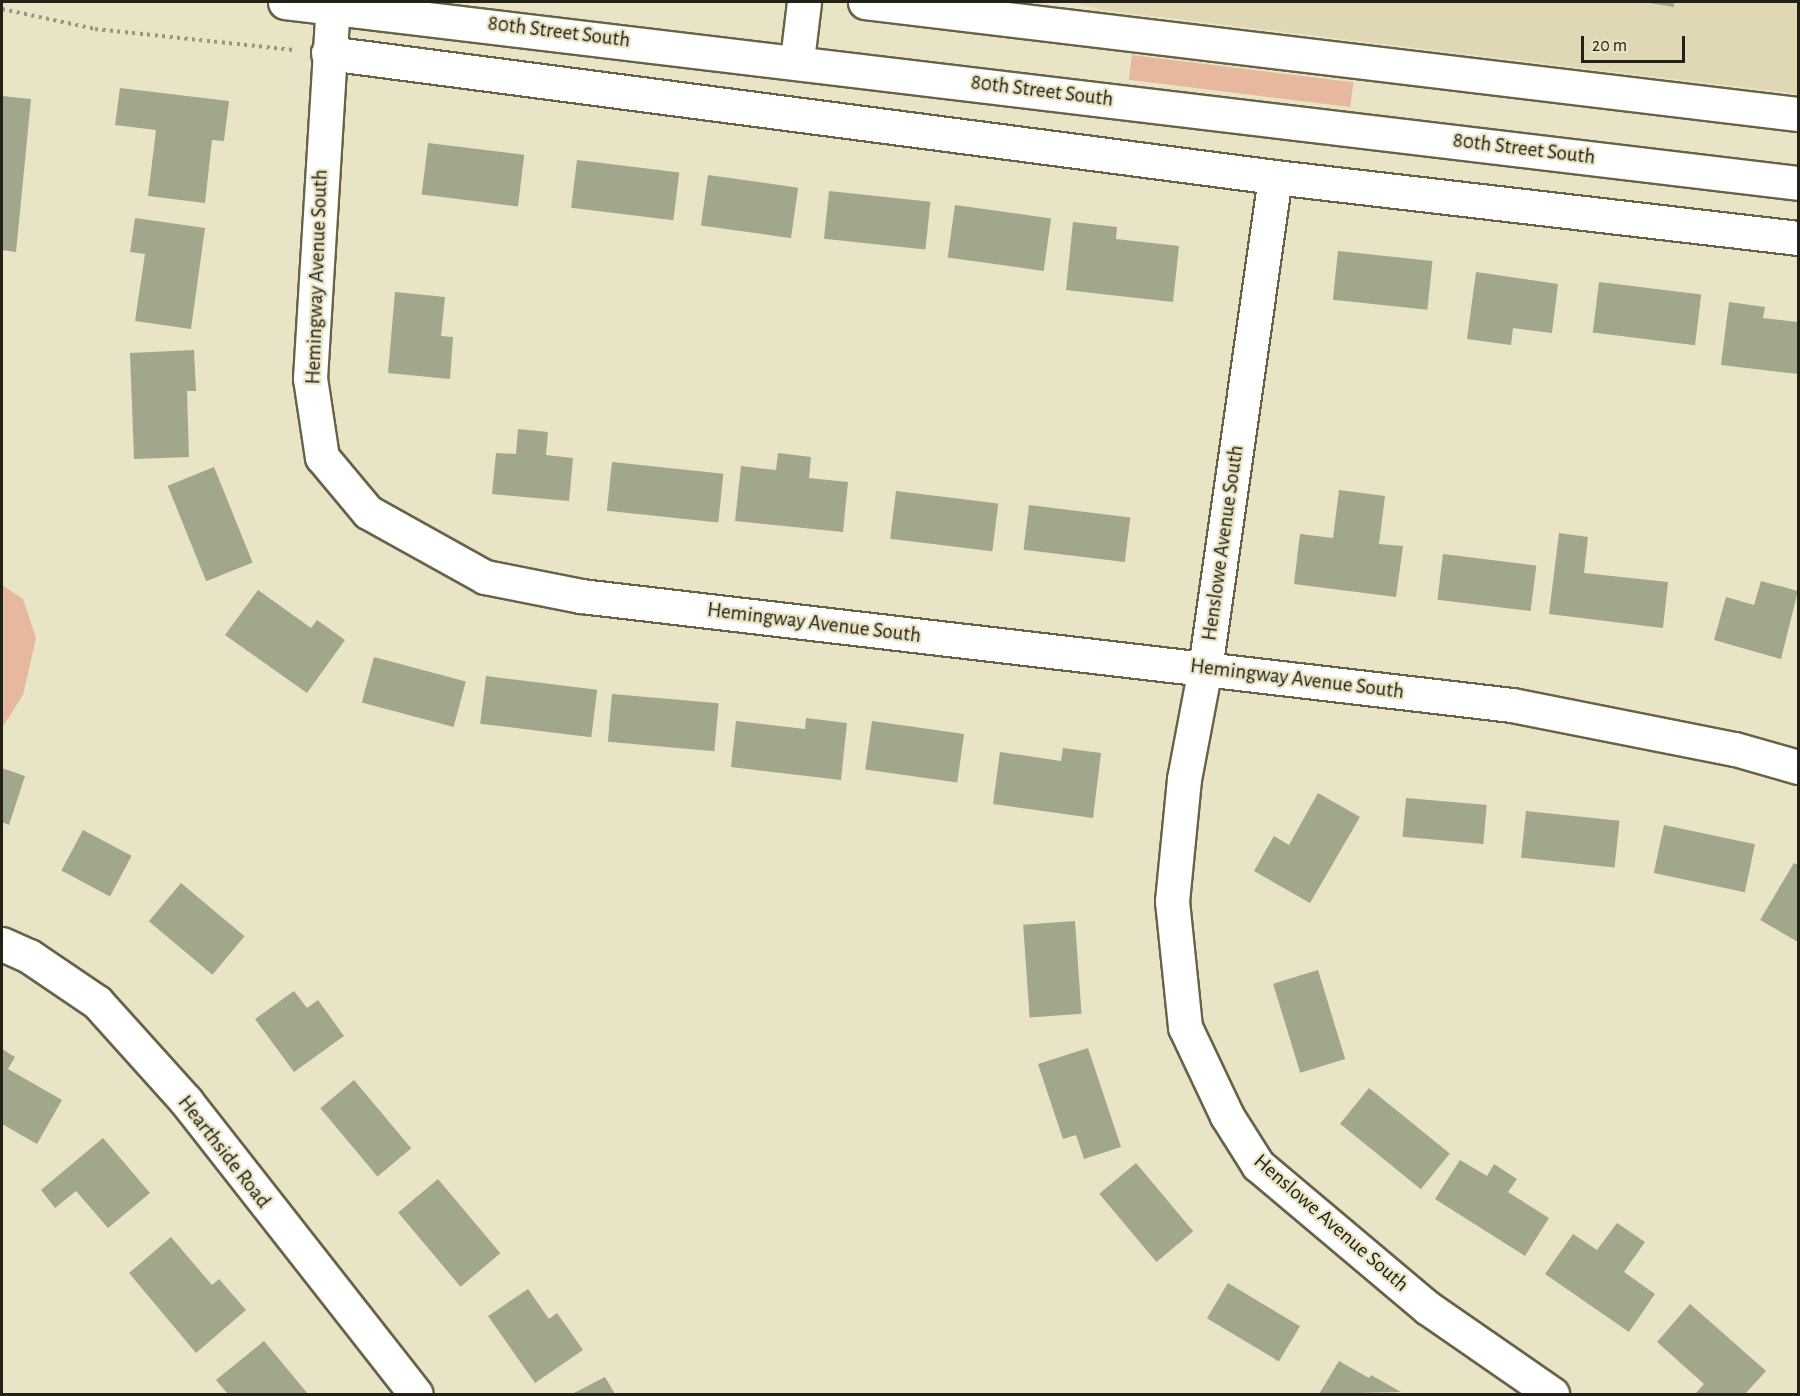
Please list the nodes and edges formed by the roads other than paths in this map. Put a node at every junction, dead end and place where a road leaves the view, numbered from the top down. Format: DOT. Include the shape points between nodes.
graph roads {
  1 [pos="285,2"];
  2 [pos="804,2"];
  3 [pos="866,2"];
  4 [pos="333,4"];
  5 [pos="328,53"];
  6 [pos="797,60"];
  7 [pos="1798,114"];
  8 [pos="1275,177"];
  9 [pos="1798,183"];
  10 [pos="1798,238"];
  11 [pos="1205,668"];
  12 [pos="1798,767"];
  13 [pos="2,944"];
  14 [pos="416,1395"];
  15 [pos="1552,1395"];
  1 -- 4 [label="street, 80th Street South"];
  2 -- 6 [label="street"];
  3 -- 7 [label="street"];
  4 -- 5 [label="street, Hemingway Avenue South"];
  4 -- 6 [label="street, 80th Street South"];
  5 -- 8 [label="street"];
  5 -- 11 [label="street, Hemingway Avenue South" via="310,378 321,457 368,512 485,577 581,596"];
  6 -- 9 [label="street, 80th Street South"];
  8 -- 10 [label="street"];
  8 -- 11 [label="street, Henslowe Avenue South"];
  11 -- 12 [label="street, Hemingway Avenue South" via="1512,705 1735,749"];
  11 -- 15 [label="street, Henslowe Avenue South" via="1184,779 1172,901 1174,955 1185,1027 1227,1116 1267,1172 1428,1308"];
  13 -- 14 [label="street, Hearthside Road" via="29,956 97,1002 186,1101"];
}
